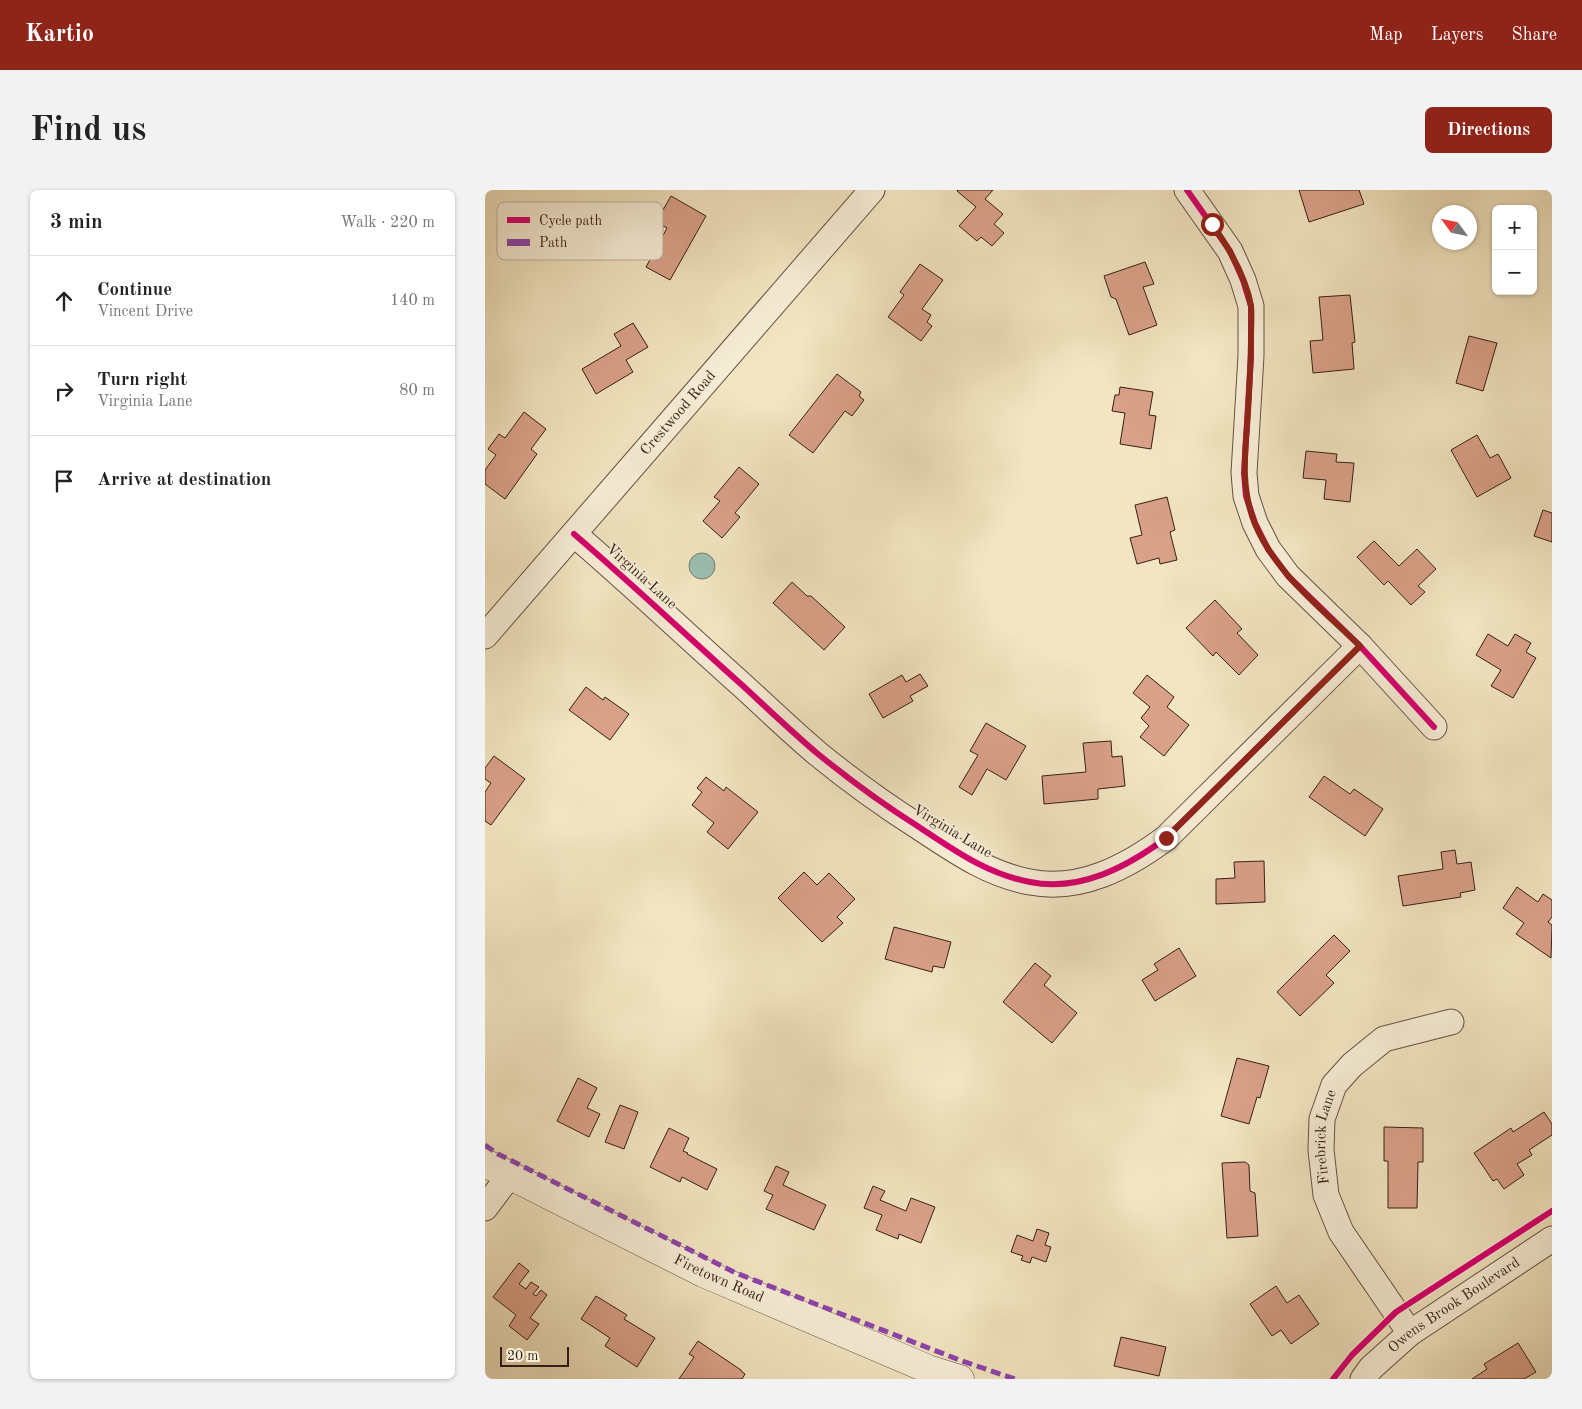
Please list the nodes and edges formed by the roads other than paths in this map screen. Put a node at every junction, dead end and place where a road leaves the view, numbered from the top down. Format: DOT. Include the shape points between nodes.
graph roads {
  1 [pos="871,190"];
  2 [pos="1187,190"];
  3 [pos="574,534"];
  4 [pos="485,636"];
  5 [pos="1360,646"];
  6 [pos="1435,727"];
  7 [pos="1451,1022"];
  8 [pos="485,1163"];
  9 [pos="509,1176"];
  10 [pos="485,1208"];
  11 [pos="1552,1239"];
  12 [pos="1410,1333"];
  13 [pos="960,1379"];
  14 [pos="1363,1379"];
  1 -- 3 [label="street, Crestwood Road"];
  2 -- 5 [label="street" via="1230,251 1251,306 1244,474 1246,496 1255,523 1267,549 1288,576"];
  3 -- 4 [label="street, Crestwood Road"];
  3 -- 5 [label="street, Virginia Lane" via="818,754 895,812 968,860 1006,876 1031,882 1060,884 1090,879 1110,872 1166,838"];
  5 -- 6 [label="street"];
  7 -- 12 [label="street, Firebrick Lane" via="1384,1039 1352,1065 1334,1085 1322,1119 1321,1150 1326,1195 1341,1232"];
  8 -- 9 [label="street, Firetown Road"];
  9 -- 10 [label="street"];
  9 -- 13 [label="street, Firetown Road" via="703,1273 919,1366"];
  11 -- 12 [label="street, Owens Brook Boulevard"];
  12 -- 14 [label="street, Owens Brook Boulevard"];
}
